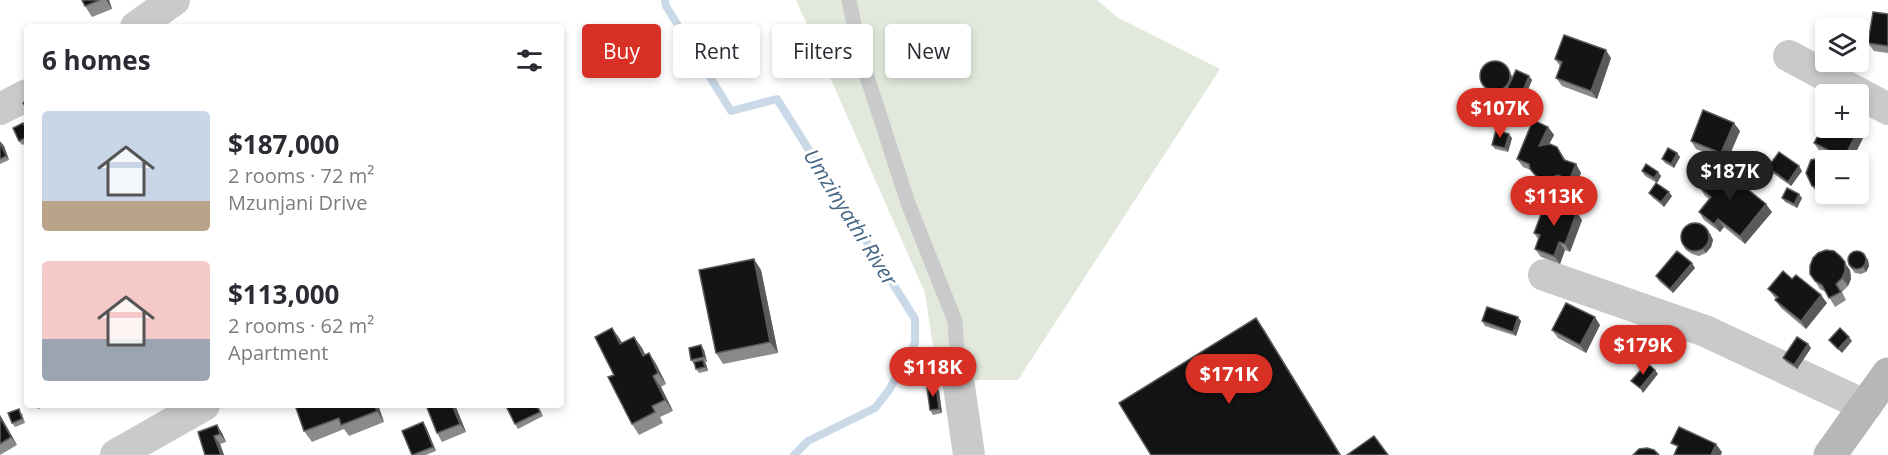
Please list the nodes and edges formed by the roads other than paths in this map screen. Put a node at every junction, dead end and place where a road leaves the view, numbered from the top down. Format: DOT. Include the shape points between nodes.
graph roads {
  1 [pos="174,0"];
  2 [pos="849,0"];
  3 [pos="140,24"];
  4 [pos="1789,56"];
  5 [pos="24,97"];
  6 [pos="0,109"];
  7 [pos="1888,110"];
  8 [pos="1544,275"];
  9 [pos="1888,374"];
  10 [pos="959,386"];
  11 [pos="1866,406"];
  12 [pos="199,408"];
  13 [pos="116,455"];
  14 [pos="969,455"];
  15 [pos="1830,455"];
  1 -- 3 [label="street"];
  2 -- 10 [label="lane" via="861,58 908,203 955,321"];
  4 -- 7 [label="street"];
  5 -- 6 [label="street"];
  8 -- 11 [label="street" via="1705,331"];
  9 -- 11 [label="main road"];
  10 -- 14 [label="street"];
  11 -- 15 [label="main road"];
  12 -- 13 [label="street"];
}
